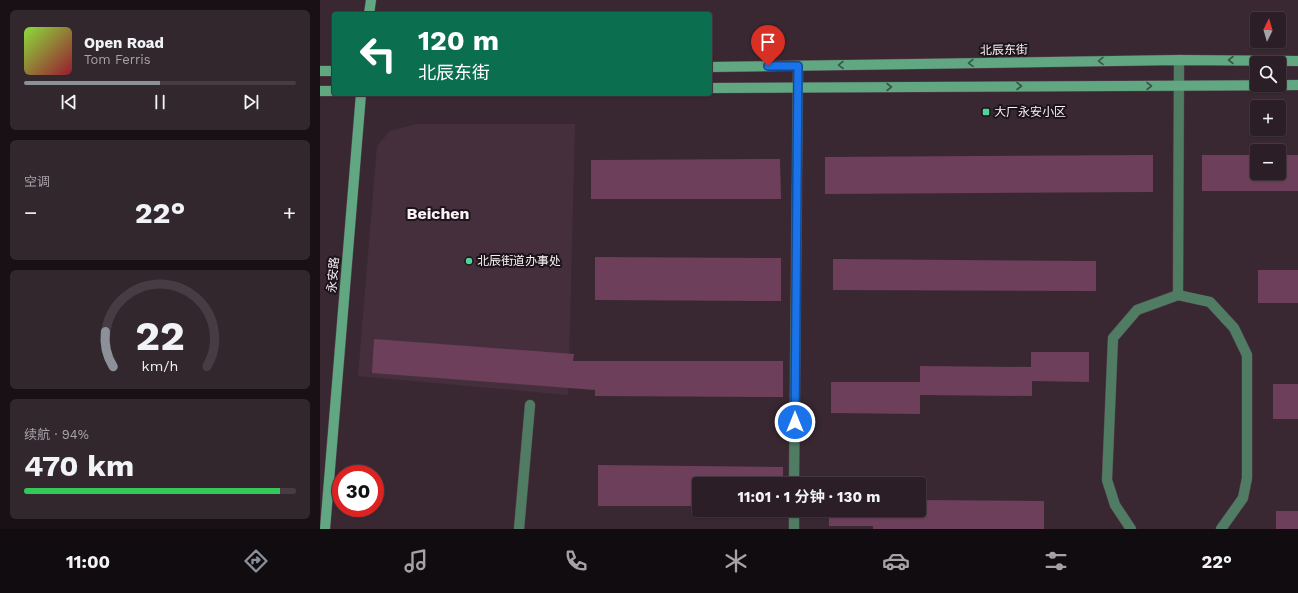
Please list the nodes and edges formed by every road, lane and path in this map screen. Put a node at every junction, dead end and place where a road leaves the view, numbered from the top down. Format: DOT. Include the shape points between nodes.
graph roads {
  1 [pos="371,0"];
  2 [pos="369,12"];
  3 [pos="1179,60"];
  4 [pos="1298,61"];
  5 [pos="798,66"];
  6 [pos="712,67"];
  7 [pos="320,71"];
  8 [pos="332,71"];
  9 [pos="1298,85"];
  10 [pos="1179,86"];
  11 [pos="712,88"];
  12 [pos="332,90"];
  13 [pos="320,91"];
  14 [pos="361,96"];
  15 [pos="1178,295"];
  16 [pos="530,405"];
  17 [pos="794,477"];
  18 [pos="794,517"];
  19 [pos="325,529"];
  20 [pos="519,529"];
  21 [pos="794,529"];
  22 [pos="1131,529"];
  23 [pos="1221,529"];
  1 -- 2 [label="main road"];
  4 -- 3 [label="main road, 北辰东街, one-way"];
  3 -- 5 [label="main road, 北辰东街, one-way"];
  3 -- 10 [label="street"];
  5 -- 6 [label="main road, 北辰东街"];
  5 -- 17 [label="street"];
  7 -- 8 [label="main road"];
  9 -- 10 [label="main road"];
  11 -- 10 [label="main road, one-way"];
  10 -- 15 [label="street"];
  12 -- 13 [label="main road"];
  14 -- 19 [label="main road, 永安路"];
  15 -- 22 [label="street" via="1137,310 1113,338 1107,480 1115,505"];
  15 -- 23 [label="street" via="1210,302 1234,328 1247,355 1247,478 1243,498"];
  16 -- 20 [label="street"];
  18 -- 21 [label="street"];
}
